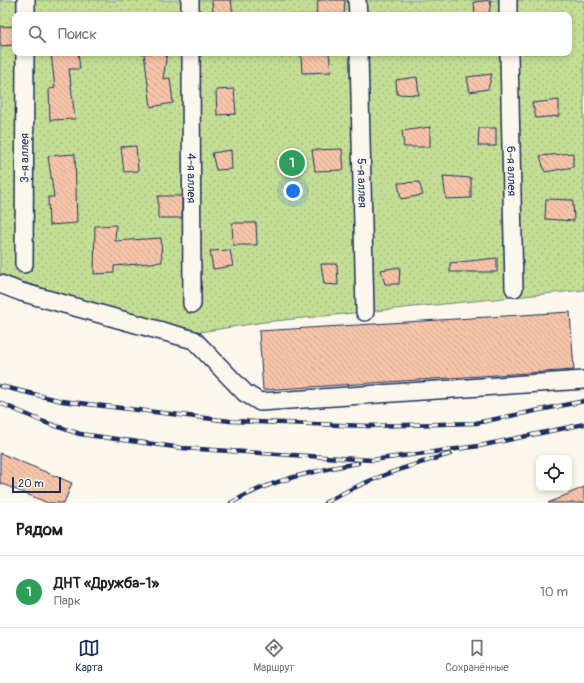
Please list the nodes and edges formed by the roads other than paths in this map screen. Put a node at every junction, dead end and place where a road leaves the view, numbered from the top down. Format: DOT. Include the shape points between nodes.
graph roads {
  1 [pos="26,0"];
  2 [pos="190,0"];
  3 [pos="357,0"];
  4 [pos="508,0"];
  5 [pos="26,12"];
  6 [pos="190,12"];
  7 [pos="358,12"];
  8 [pos="508,12"];
  9 [pos="25,56"];
  10 [pos="191,56"];
  11 [pos="359,56"];
  12 [pos="509,56"];
  13 [pos="24,264"];
  14 [pos="0,284"];
  15 [pos="514,288"];
  16 [pos="192,304"];
  17 [pos="365,312"];
  18 [pos="584,380"];
  1 -- 5 [label="lane"];
  2 -- 6 [label="lane"];
  3 -- 7 [label="lane"];
  4 -- 8 [label="lane"];
  9 -- 13 [label="lane, 3-я аллея"];
  10 -- 16 [label="lane, 4-я аллея"];
  11 -- 17 [label="lane, 5-я аллея"];
  12 -- 15 [label="lane, 6-я аллея"];
  14 -- 18 [label="lane" via="194,340 245,393 260,402"];
}
